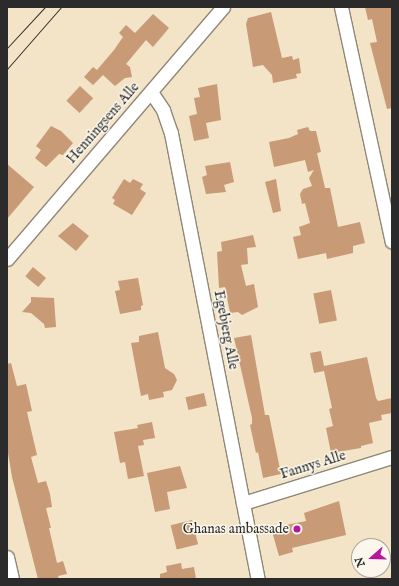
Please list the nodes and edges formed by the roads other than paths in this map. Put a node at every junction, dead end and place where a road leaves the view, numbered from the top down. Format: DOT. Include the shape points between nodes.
graph roads {
  1 [pos="223,7"];
  2 [pos="341,7"];
  3 [pos="151,92"];
  4 [pos="392,242"];
  5 [pos="7,259"];
  6 [pos="392,457"];
  7 [pos="243,503"];
  8 [pos="7,557"];
  9 [pos="12,579"];
  10 [pos="258,579"];
  1 -- 3 [label="street, Henningsens Alle"];
  2 -- 4 [label="street"];
  3 -- 5 [label="street, Henningsens Alle"];
  3 -- 7 [label="street, Egebjerg Alle" via="163,110 171,133"];
  6 -- 7 [label="street, Fannys Alle"];
  7 -- 10 [label="street, Egebjerg Alle"];
  8 -- 9 [label="street"];
}
